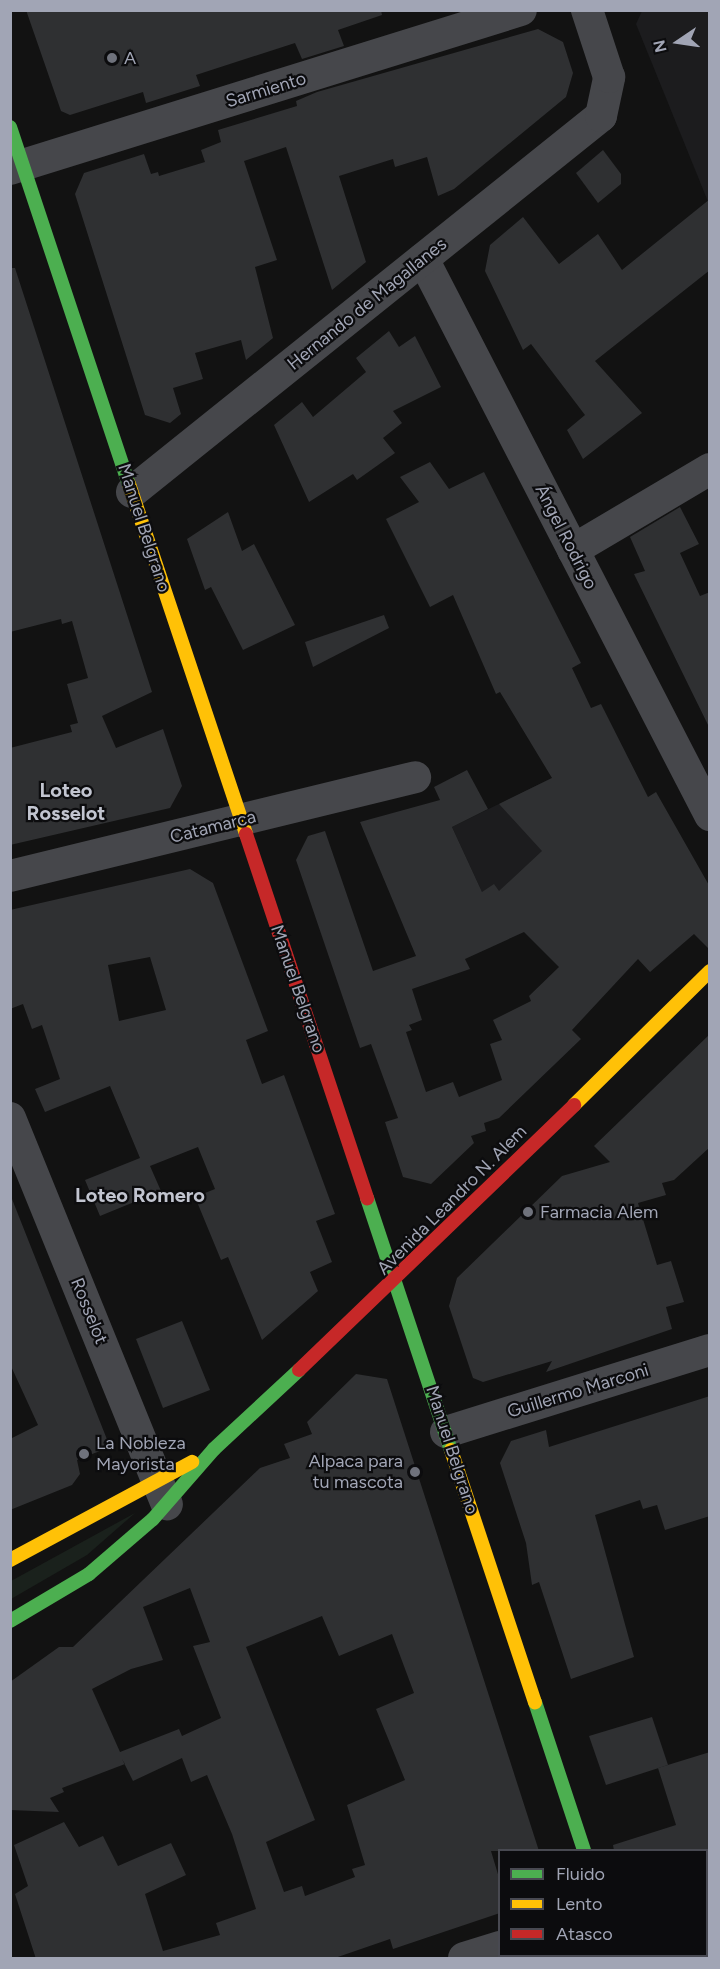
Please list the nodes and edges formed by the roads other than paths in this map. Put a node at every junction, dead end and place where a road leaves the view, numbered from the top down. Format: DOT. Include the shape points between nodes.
graph roads {
  1 [pos="521,10"];
  2 [pos="587,10"];
  3 [pos="10,127"];
  4 [pos="17,167"];
  5 [pos="423,259"];
  6 [pos="710,469"];
  7 [pos="132,492"];
  8 [pos="573,550"];
  9 [pos="415,777"];
  10 [pos="710,815"];
  11 [pos="242,820"];
  12 [pos="10,876"];
  13 [pos="710,971"];
  14 [pos="10,1118"];
  15 [pos="396,1281"];
  16 [pos="710,1350"];
  17 [pos="446,1432"];
  18 [pos="214,1449"];
  19 [pos="162,1493"];
  20 [pos="10,1560"];
  21 [pos="13,1621"];
  22 [pos="583,1849"];
  23 [pos="498,1948"];
  24 [pos="464,1959"];
  1 -- 4 [label="street, Sarmiento"];
  2 -- 5 [label="street, Hernando de Magallanes" via="609,77 601,116"];
  3 -- 4 [label="street, Manuel Belgrano"];
  4 -- 7 [label="street, Manuel Belgrano"];
  5 -- 7 [label="street, Hernando de Magallanes"];
  5 -- 8 [label="street, Ángel Rodrigo"];
  6 -- 8 [label="street"];
  7 -- 11 [label="street, Manuel Belgrano"];
  8 -- 10 [label="street, Ángel Rodrigo"];
  9 -- 11 [label="street, Catamarca"];
  11 -- 12 [label="street, Catamarca"];
  11 -- 15 [label="street, Manuel Belgrano"];
  13 -- 15 [label="street, Avenida Leandro N. Alem"];
  14 -- 19 [label="street, Rosselot"];
  15 -- 17 [label="street, Manuel Belgrano"];
  15 -- 18 [label="street, Avenida Leandro N. Alem"];
  16 -- 17 [label="street, Guillermo Marconi"];
  17 -- 22 [label="street, Manuel Belgrano"];
  18 -- 19 [label="street, Avenida Leandro N. Alem"];
  18 -- 19 [label="street, Avenida Leandro N. Alem"];
  19 -- 20 [label="street, Avenida Leandro N. Alem"];
  19 -- 21 [label="street, Avenida Leandro N. Alem" via="89,1574"];
  23 -- 24 [label="street"];
}
